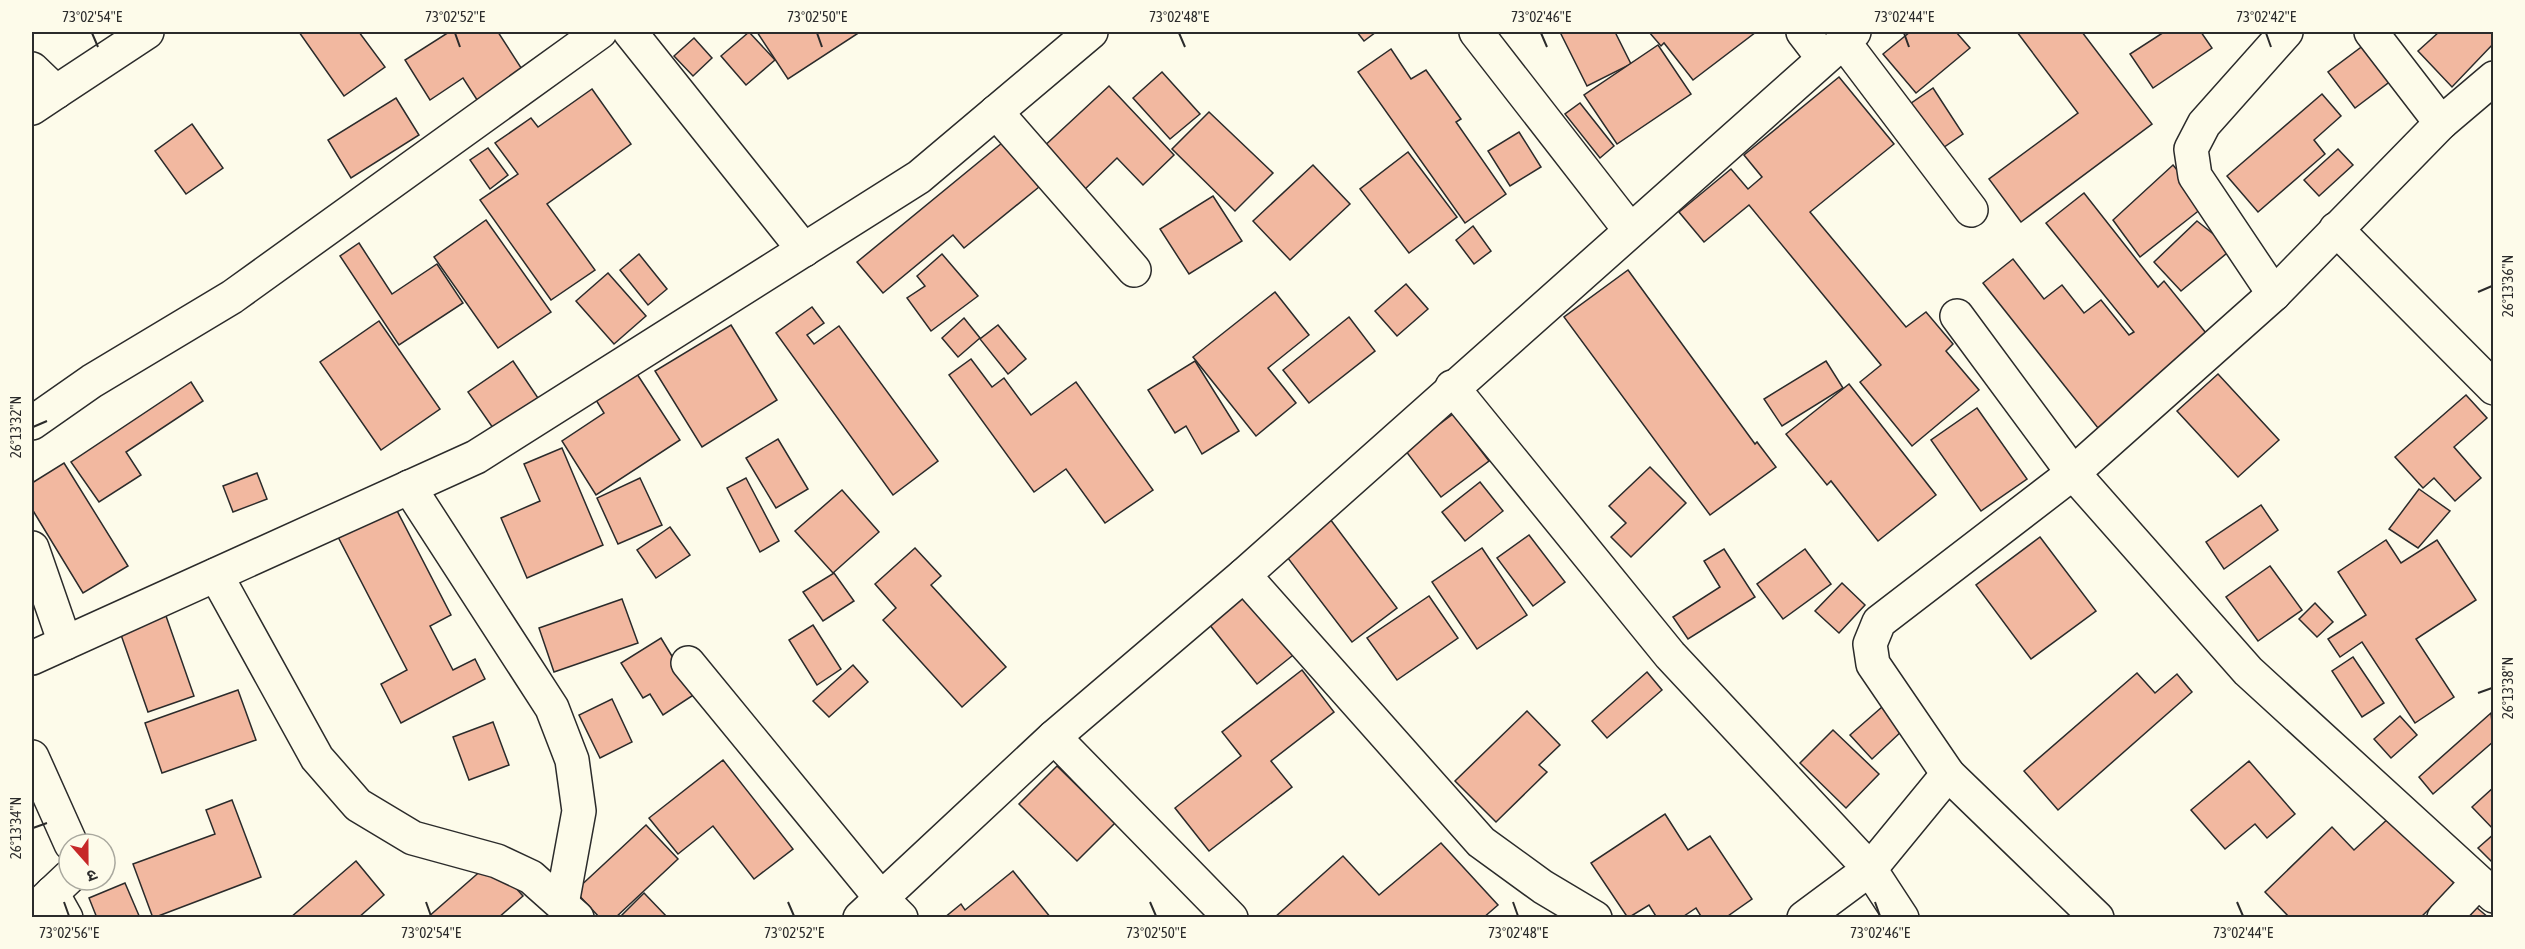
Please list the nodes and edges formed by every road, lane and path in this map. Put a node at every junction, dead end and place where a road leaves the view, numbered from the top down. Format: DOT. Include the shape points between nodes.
graph roads {
  1 [pos="147,32"];
  2 [pos="600,32"];
  3 [pos="630,32"];
  4 [pos="1091,32"];
  5 [pos="1476,32"];
  6 [pos="1803,32"];
  7 [pos="2286,32"];
  8 [pos="2371,32"];
  9 [pos="1840,44"];
  10 [pos="32,69"];
  11 [pos="2493,78"];
  12 [pos="44,100"];
  13 [pos="996,112"];
  14 [pos="2441,123"];
  15 [pos="1971,210"];
  16 [pos="2336,229"];
  17 [pos="1630,230"];
  18 [pos="804,250"];
  19 [pos="1134,270"];
  20 [pos="2274,294"];
  21 [pos="1957,316"];
  22 [pos="1452,387"];
  23 [pos="2493,388"];
  24 [pos="32,423"];
  25 [pos="2073,473"];
  26 [pos="409,487"];
  27 [pos="32,548"];
  28 [pos="216,575"];
  29 [pos="1244,576"];
  30 [pos="65,643"];
  31 [pos="32,658"];
  32 [pos="688,663"];
  33 [pos="1054,737"];
  34 [pos="32,757"];
  35 [pos="1948,774"];
  36 [pos="66,832"];
  37 [pos="1870,869"];
  38 [pos="2486,889"];
  39 [pos="570,911"];
  40 [pos="881,911"];
  41 [pos="1231,918"];
  42 [pos="1595,918"];
  43 [pos="1804,918"];
  44 [pos="1902,918"];
  45 [pos="2097,918"];
  46 [pos="2444,918"];
  1 -- 12 [label="street"];
  2 -- 24 [label="street" via="232,297 92,381"];
  3 -- 18 [label="street"];
  4 -- 13 [label="street"];
  5 -- 17 [label="street"];
  6 -- 9 [label="street"];
  7 -- 20 [label="street" via="2204,124 2191,149 2195,177"];
  8 -- 14 [label="street"];
  9 -- 15 [label="street"];
  9 -- 17 [label="street"];
  10 -- 12 [label="street"];
  11 -- 14 [label="street"];
  13 -- 18 [label="street" via="919,177"];
  13 -- 19 [label="street"];
  14 -- 16 [label="street"];
  16 -- 20 [label="street"];
  16 -- 23 [label="street"];
  17 -- 22 [label="street"];
  18 -- 26 [label="street" via="476,457"];
  20 -- 25 [label="street"];
  21 -- 25 [label="street"];
  22 -- 29 [label="street"];
  22 -- 37 [label="street" via="1670,656"];
  25 -- 35 [label="street" via="1879,622 1870,644 1873,664"];
  25 -- 38 [label="street" via="2248,671"];
  26 -- 28 [label="street"];
  26 -- 39 [label="street" via="552,708 572,760 579,811"];
  27 -- 30 [label="street"];
  28 -- 30 [label="street"];
  28 -- 39 [label="street" via="317,758 358,806 413,838 497,861 531,877"];
  29 -- 33 [label="street"];
  29 -- 42 [label="street" via="1481,842 1542,887"];
  30 -- 31 [label="street"];
  32 -- 40 [label="street"];
  33 -- 40 [label="street"];
  33 -- 41 [label="street"];
  34 -- 36 [label="street"];
  35 -- 37 [label="street"];
  35 -- 45 [label="street"];
  37 -- 43 [label="street"];
  37 -- 44 [label="street"];
  38 -- 46 [label="street"];
}
